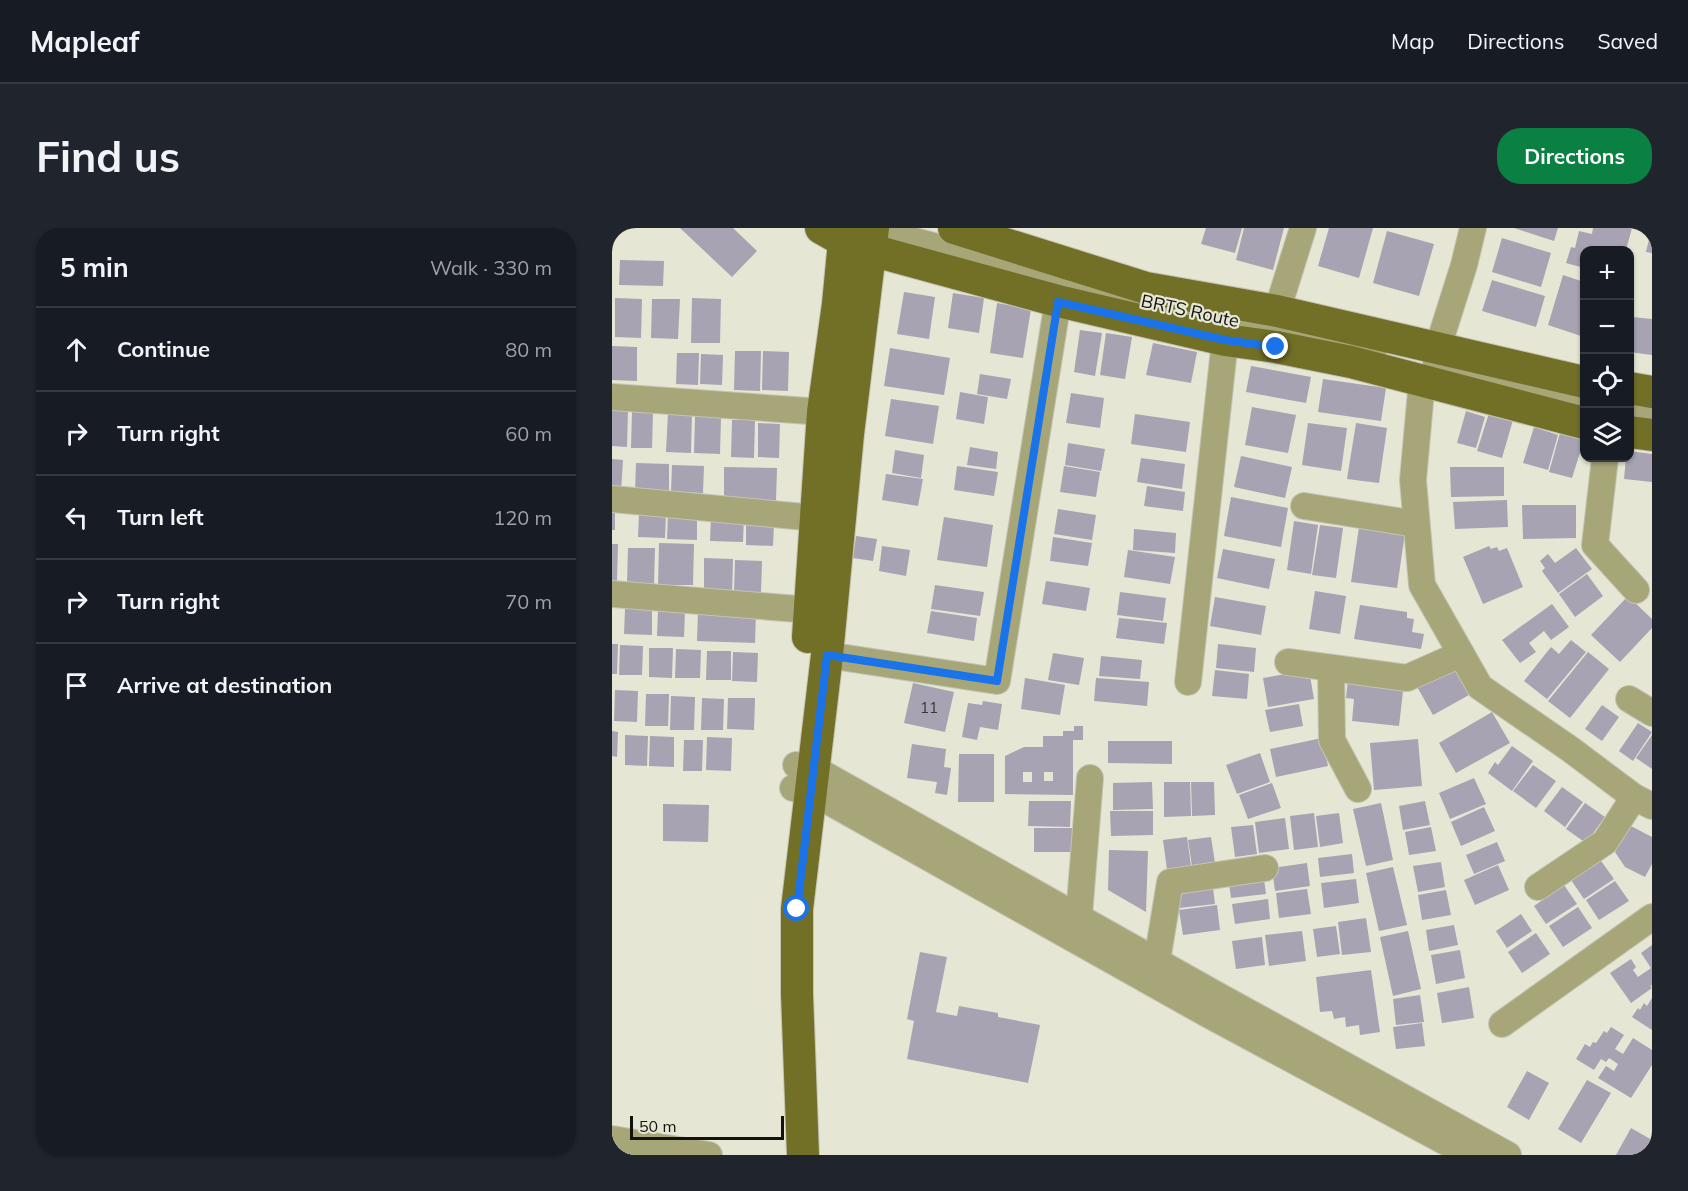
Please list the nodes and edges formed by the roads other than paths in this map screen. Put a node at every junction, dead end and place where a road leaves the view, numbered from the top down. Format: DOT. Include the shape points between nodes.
graph roads {
  1 [pos="954,228"];
  2 [pos="1303,228"];
  3 [pos="1473,228"];
  4 [pos="857,233"];
  5 [pos="1058,302"];
  6 [pos="1277,311"];
  7 [pos="1225,340"];
  8 [pos="1438,347"];
  9 [pos="1422,380"];
  10 [pos="1580,381"];
  11 [pos="1634,389"];
  12 [pos="1652,392"];
  13 [pos="612,397"];
  14 [pos="1580,404"];
  15 [pos="823,412"];
  16 [pos="1634,417"];
  17 [pos="1652,420"];
  18 [pos="1580,422"];
  19 [pos="1634,433"];
  20 [pos="1652,435"];
  21 [pos="1605,462"];
  22 [pos="612,499"];
  23 [pos="1304,506"];
  24 [pos="816,518"];
  25 [pos="1416,524"];
  26 [pos="1636,590"];
  27 [pos="612,594"];
  28 [pos="810,610"];
  29 [pos="1461,654"];
  30 [pos="827,655"];
  31 [pos="1288,662"];
  32 [pos="1331,668"];
  33 [pos="1188,682"];
  34 [pos="1629,699"];
  35 [pos="1652,713"];
  36 [pos="803,778"];
  37 [pos="1090,778"];
  38 [pos="1358,789"];
  39 [pos="1643,802"];
  40 [pos="1265,868"];
  41 [pos="1538,887"];
  42 [pos="1079,916"];
  43 [pos="1652,917"];
  44 [pos="1157,961"];
  45 [pos="1502,1024"];
  46 [pos="612,1139"];
  47 [pos="709,1155"];
  48 [pos="787,1155"];
  49 [pos="803,1155"];
  50 [pos="1470,1155"];
  51 [pos="1508,1155"];
  1 -- 6 [label="main road" via="1146,288"];
  2 -- 6 [label="street"];
  3 -- 8 [label="street"];
  4 -- 5 [label="main road"];
  4 -- 14 [label="street, BRTS Route" via="1146,302 1404,355"];
  4 -- 15 [label="main road"];
  4 -- 30 [label="main road" via="862,310"];
  5 -- 7 [label="main road"];
  5 -- 30 [label="street" via="997,681"];
  6 -- 8 [label="main road"];
  7 -- 9 [label="main road" via="1351,362"];
  7 -- 33 [label="street"];
  8 -- 10 [label="main road"];
  9 -- 18 [label="main road"];
  9 -- 25 [label="street" via="1413,480"];
  11 -- 12 [label="main road"];
  13 -- 15 [label="street"];
  15 -- 24 [label="main road"];
  16 -- 17 [label="street"];
  19 -- 20 [label="main road"];
  21 -- 26 [label="street" via="1595,545"];
  22 -- 24 [label="street"];
  23 -- 25 [label="street"];
  24 -- 28 [label="main road"];
  25 -- 29 [label="street" via="1422,585"];
  27 -- 28 [label="street"];
  28 -- 36 [label="main road"];
  29 -- 32 [label="street" via="1407,678"];
  29 -- 39 [label="street" via="1480,687"];
  30 -- 36 [label="main road"];
  31 -- 32 [label="street"];
  32 -- 38 [label="street" via="1332,740"];
  34 -- 35 [label="street"];
  36 -- 42 [label="street"];
  36 -- 48 [label="main road" via="780,908"];
  36 -- 49 [label="main road" via="797,909"];
  36 -- 50 [label="street" via="1209,1015"];
  37 -- 42 [label="street"];
  39 -- 41 [label="street" via="1605,842"];
  40 -- 44 [label="street" via="1170,882"];
  42 -- 44 [label="street"];
  43 -- 45 [label="street"];
  44 -- 51 [label="street"];
  46 -- 47 [label="street"];
}
